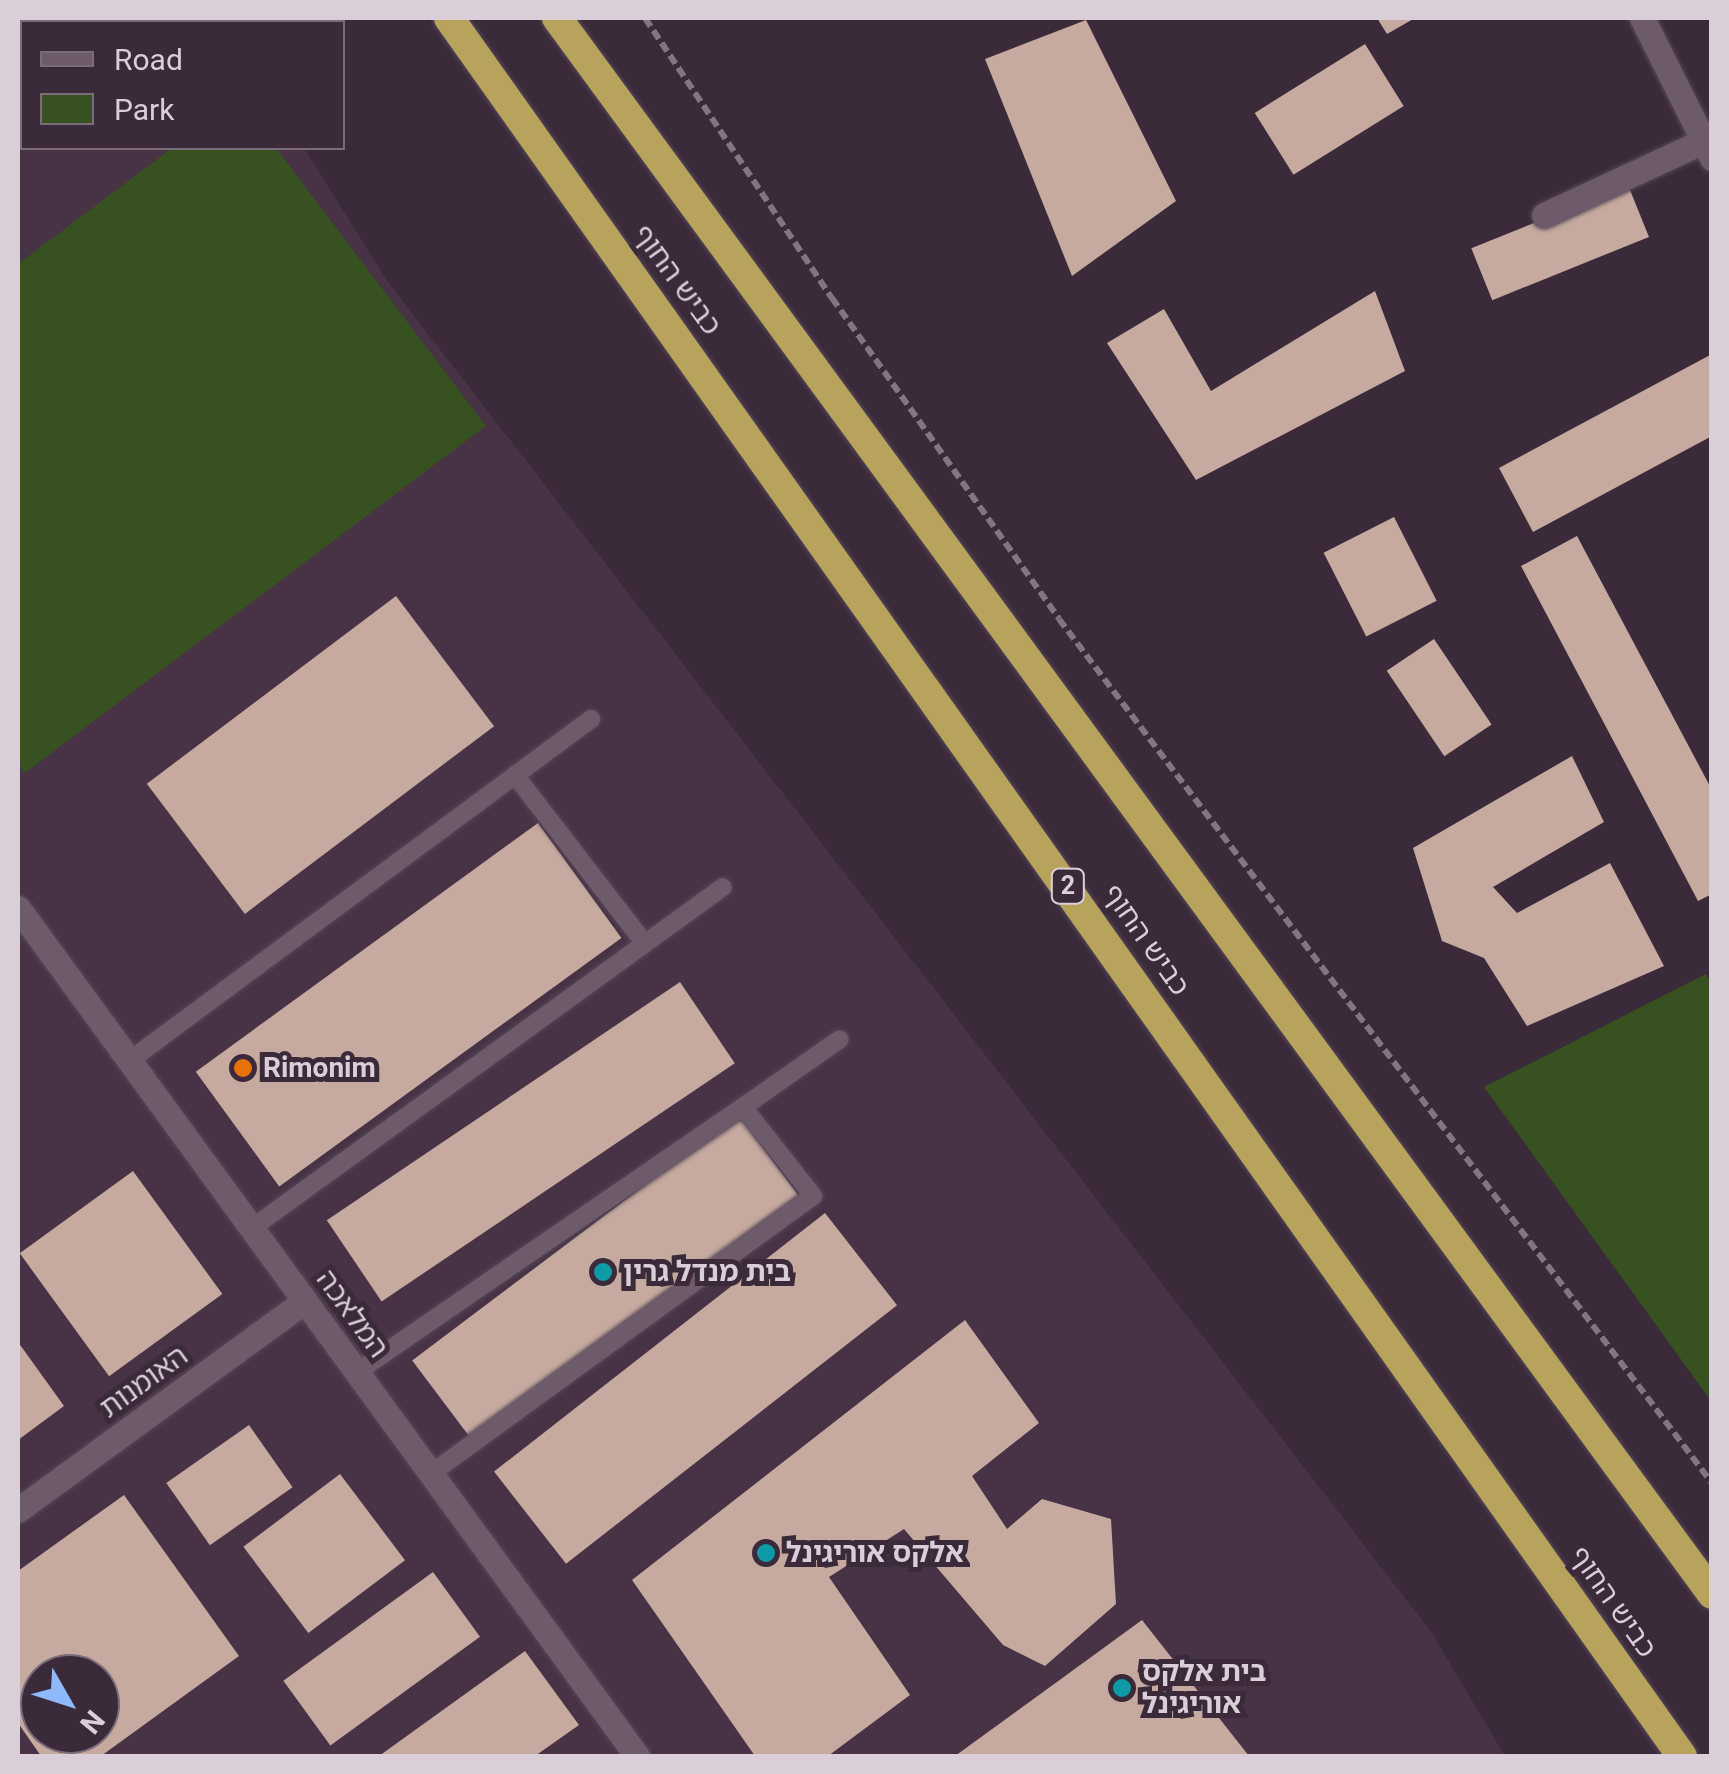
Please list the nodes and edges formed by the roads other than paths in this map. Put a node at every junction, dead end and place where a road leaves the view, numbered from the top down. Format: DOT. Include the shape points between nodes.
graph roads {
  1 [pos="449,18"];
  2 [pos="557,18"];
  3 [pos="1642,18"];
  4 [pos="1708,146"];
  5 [pos="1544,215"];
  6 [pos="591,719"];
  7 [pos="516,775"];
  8 [pos="724,887"];
  9 [pos="18,908"];
  10 [pos="645,944"];
  11 [pos="840,1039"];
  12 [pos="130,1061"];
  13 [pos="743,1107"];
  14 [pos="252,1228"];
  15 [pos="305,1301"];
  16 [pos="358,1372"];
  17 [pos="431,1474"];
  18 [pos="18,1510"];
  19 [pos="1712,1594"];
  20 [pos="637,1756"];
  21 [pos="1682,1756"];
  1 -- 21 [label="highway, כביש החוף / 2"];
  2 -- 19 [label="highway"];
  3 -- 4 [label="street"];
  4 -- 5 [label="street"];
  6 -- 7 [label="lane"];
  7 -- 10 [label="lane"];
  7 -- 12 [label="lane"];
  8 -- 10 [label="lane"];
  9 -- 12 [label="street, המלאכה"];
  10 -- 14 [label="lane"];
  11 -- 13 [label="lane"];
  12 -- 14 [label="street, המלאכה"];
  13 -- 16 [label="lane"];
  13 -- 17 [label="lane" via="813,1196"];
  14 -- 15 [label="street, המלאכה"];
  15 -- 16 [label="street, המלאכה"];
  15 -- 18 [label="street, האומנות"];
  16 -- 17 [label="street, המלאכה"];
  17 -- 20 [label="street, המלאכה"];
}
